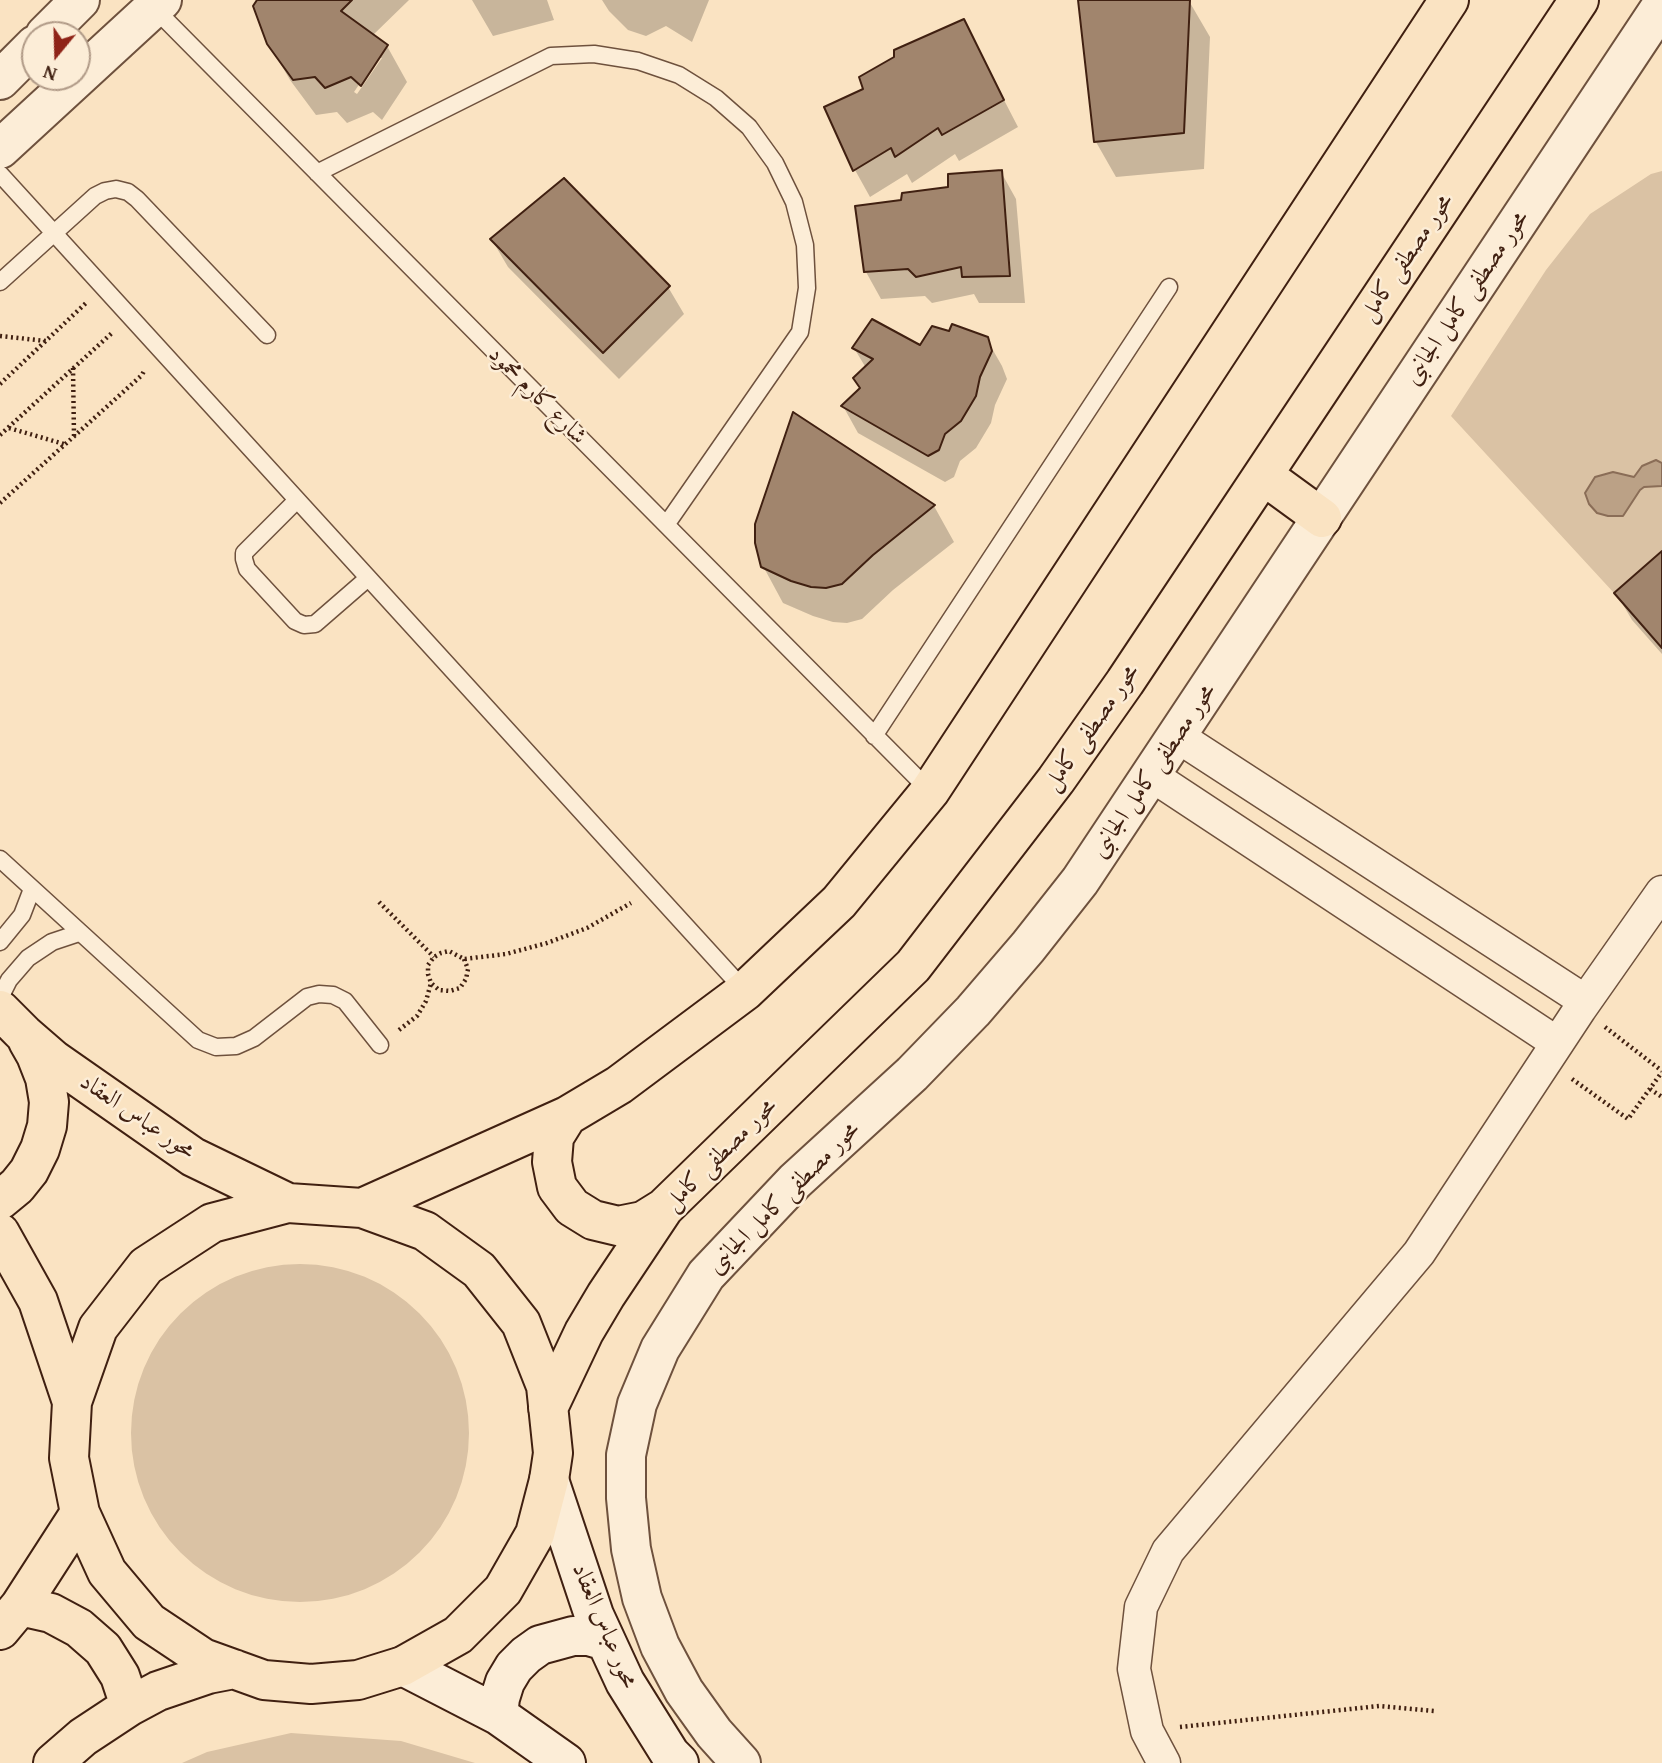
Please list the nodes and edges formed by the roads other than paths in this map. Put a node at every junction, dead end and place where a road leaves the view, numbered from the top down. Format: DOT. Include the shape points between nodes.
graph roads {
  1 [pos="80,0"];
  2 [pos="1449,0"];
  3 [pos="1579,0"];
  4 [pos="153,3"];
  5 [pos="1662,6"];
  6 [pos="59,21"];
  7 [pos="21,59"];
  8 [pos="0,80"];
  9 [pos="0,149"];
  10 [pos="317,173"];
  11 [pos="0,174"];
  12 [pos="53,233"];
  13 [pos="0,282"];
  14 [pos="1169,287"];
  15 [pos="267,335"];
  16 [pos="1263,475"];
  17 [pos="297,500"];
  18 [pos="1322,518"];
  19 [pos="666,525"];
  20 [pos="368,578"];
  21 [pos="874,736"];
  22 [pos="1177,736"];
  23 [pos="1151,775"];
  24 [pos="930,791"];
  25 [pos="0,859"];
  26 [pos="32,889"];
  27 [pos="1662,892"];
  28 [pos="79,933"];
  29 [pos="0,942"];
  30 [pos="745,991"];
  31 [pos="0,998"];
  32 [pos="1582,1005"];
  33 [pos="12,1022"];
  34 [pos="380,1045"];
  35 [pos="1551,1051"];
  36 [pos="567,1116"];
  37 [pos="0,1200"];
  38 [pos="288,1203"];
  39 [pos="362,1208"];
  40 [pos="664,1208"];
  41 [pos="0,1233"];
  42 [pos="72,1402"];
  43 [pos="548,1408"];
  44 [pos="550,1480"];
  45 [pos="80,1513"];
  46 [pos="10,1618"];
  47 [pos="606,1641"];
  48 [pos="403,1666"];
  49 [pos="234,1669"];
  50 [pos="130,1706"];
  51 [pos="498,1715"];
  52 [pos="53,1763"];
  53 [pos="566,1763"];
  54 [pos="678,1763"];
  55 [pos="741,1763"];
  56 [pos="1164,1763"];
  1 -- 6 [label="street"];
  2 -- 24 [label="main road"];
  3 -- 16 [label="main road, محور مصطفى كامل"];
  4 -- 9 [label="street"];
  4 -- 10 [label="lane, شارع كارم محمود"];
  5 -- 18 [label="street, محور مصطفى كامل الجانبى"];
  7 -- 8 [label="street"];
  10 -- 19 [label="lane, شارع كارم محمود"];
  10 -- 19 [label="lane" via="551,56 616,57 679,75 716,98 749,127 775,163 794,202 807,288 800,332"];
  11 -- 12 [label="lane"];
  12 -- 13 [label="lane"];
  12 -- 15 [label="lane" via="95,196 116,189 128,192"];
  12 -- 17 [label="lane"];
  14 -- 21 [label="lane"];
  16 -- 18 [label="main road"];
  16 -- 40 [label="main road, محور مصطفى كامل" via="1056,780 914,966"];
  17 -- 20 [label="lane"];
  17 -- 20 [label="lane" via="244,553 247,569 304,625 315,624"];
  18 -- 22 [label="street, محور مصطفى كامل الجانبى"];
  19 -- 21 [label="lane, شارع كارم محمود"];
  20 -- 30 [label="lane"];
  21 -- 24 [label="lane, شارع كارم محمود"];
  22 -- 23 [label="street, محور مصطفى كامل الجانبى"];
  22 -- 32 [label="street"];
  23 -- 35 [label="street"];
  23 -- 55 [label="street, محور مصطفى كامل الجانبى" via="1080,881 973,1011 795,1181 706,1275 660,1349 637,1404 626,1455 626,1498 639,1586 660,1646 684,1691"];
  24 -- 30 [label="main road" via="839,902"];
  25 -- 26 [label="lane"];
  26 -- 28 [label="lane"];
  26 -- 29 [label="lane" via="22,915"];
  27 -- 32 [label="street"];
  28 -- 31 [label="lane" via="52,942 28,958"];
  28 -- 34 [label="lane" via="198,1041 216,1047 236,1046 254,1038 306,997 319,994 345,1001"];
  30 -- 36 [label="main road" via="619,1085"];
  32 -- 35 [label="street"];
  33 -- 37 [label="main road" via="36,1055 49,1102 47,1126 29,1171"];
  33 -- 38 [label="main road, محور عباس العقاد" via="54,1060 192,1157"];
  35 -- 56 [label="street" via="1419,1253 1168,1550 1141,1607 1134,1669 1147,1731"];
  36 -- 39 [label="main road"];
  36 -- 40 [label="main road" via="555,1138 552,1162 557,1187 572,1207 593,1220 618,1226 643,1221"];
  38 -- 39 [label="main road"];
  38 -- 42 [label="main road" via="212,1223 146,1266 98,1328"];
  39 -- 43 [label="main road" via="425,1231 479,1270 521,1323 546,1386"];
  40 -- 43 [label="main road, محور مصطفى كامل" via="584,1332"];
  41 -- 42 [label="main road" via="38,1301"];
  42 -- 45 [label="main road" via="69,1458"];
  43 -- 44 [label="main road" via="553,1453"];
  44 -- 47 [label="street, محور عباس العقاد"];
  44 -- 48 [label="main road" via="536,1534 503,1590 458,1635"];
  45 -- 46 [label="main road"];
  45 -- 49 [label="main road" via="107,1572 149,1622 203,1658"];
  46 -- 50 [label="main road" via="51,1613 79,1628 103,1649 120,1676"];
  47 -- 51 [label="street" via="572,1636 540,1645 514,1667 505,1682"];
  47 -- 54 [label="street, محور عباس العقاد" via="625,1682"];
  48 -- 49 [label="main road" via="358,1680 311,1684 264,1680"];
  48 -- 51 [label="street"];
  49 -- 50 [label="main road" via="182,1682"];
  50 -- 52 [label="main road"];
  51 -- 53 [label="street"];
}
